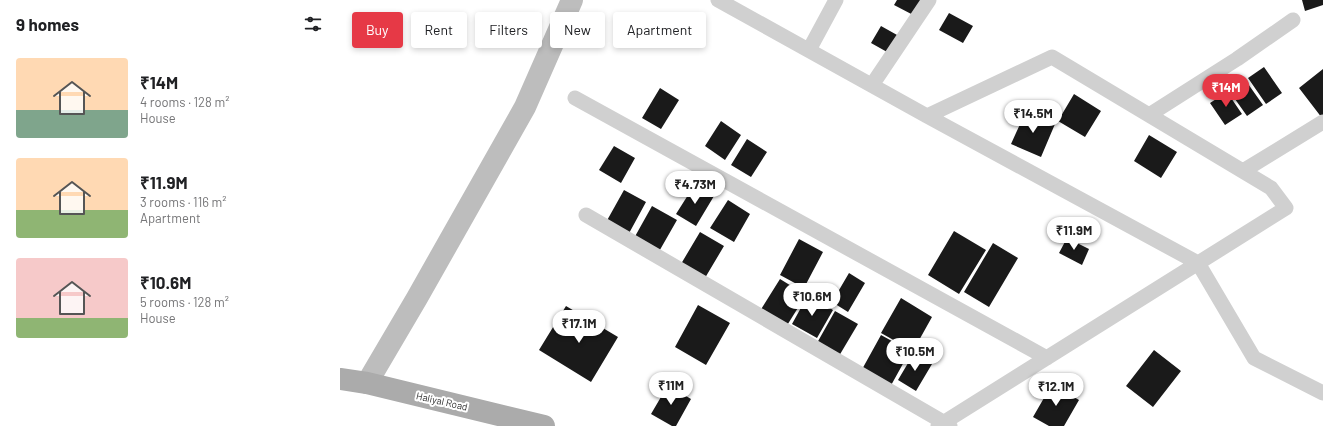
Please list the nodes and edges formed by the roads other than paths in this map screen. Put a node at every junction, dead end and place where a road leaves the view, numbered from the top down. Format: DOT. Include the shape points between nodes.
graph roads {
  1 [pos="572,0"];
  2 [pos="718,0"];
  3 [pos="836,0"];
  4 [pos="930,0"];
  5 [pos="1293,20"];
  6 [pos="809,50"];
  7 [pos="872,86"];
  8 [pos="575,98"];
  9 [pos="1149,115"];
  10 [pos="927,116"];
  11 [pos="1323,122"];
  12 [pos="1243,171"];
  13 [pos="586,215"];
  14 [pos="1198,263"];
  15 [pos="1047,358"];
  16 [pos="340,379"];
  17 [pos="367,383"];
  18 [pos="1323,393"];
  19 [pos="944,425"];
  20 [pos="544,426"];
  1 -- 17 [label="main road" via="526,107"];
  2 -- 6 [label="street"];
  3 -- 6 [label="street"];
  4 -- 7 [label="street"];
  5 -- 9 [label="street"];
  6 -- 7 [label="street"];
  7 -- 10 [label="street"];
  8 -- 15 [label="street"];
  9 -- 10 [label="street" via="1052,57"];
  9 -- 12 [label="street"];
  10 -- 14 [label="street"];
  11 -- 12 [label="street"];
  12 -- 14 [label="street" via="1271,188 1286,208"];
  13 -- 19 [label="street"];
  14 -- 15 [label="street"];
  14 -- 18 [label="street" via="1254,358"];
  15 -- 19 [label="street"];
  16 -- 17 [label="main road, Haliyal Road"];
  17 -- 20 [label="main road, Haliyal Road"];
}
